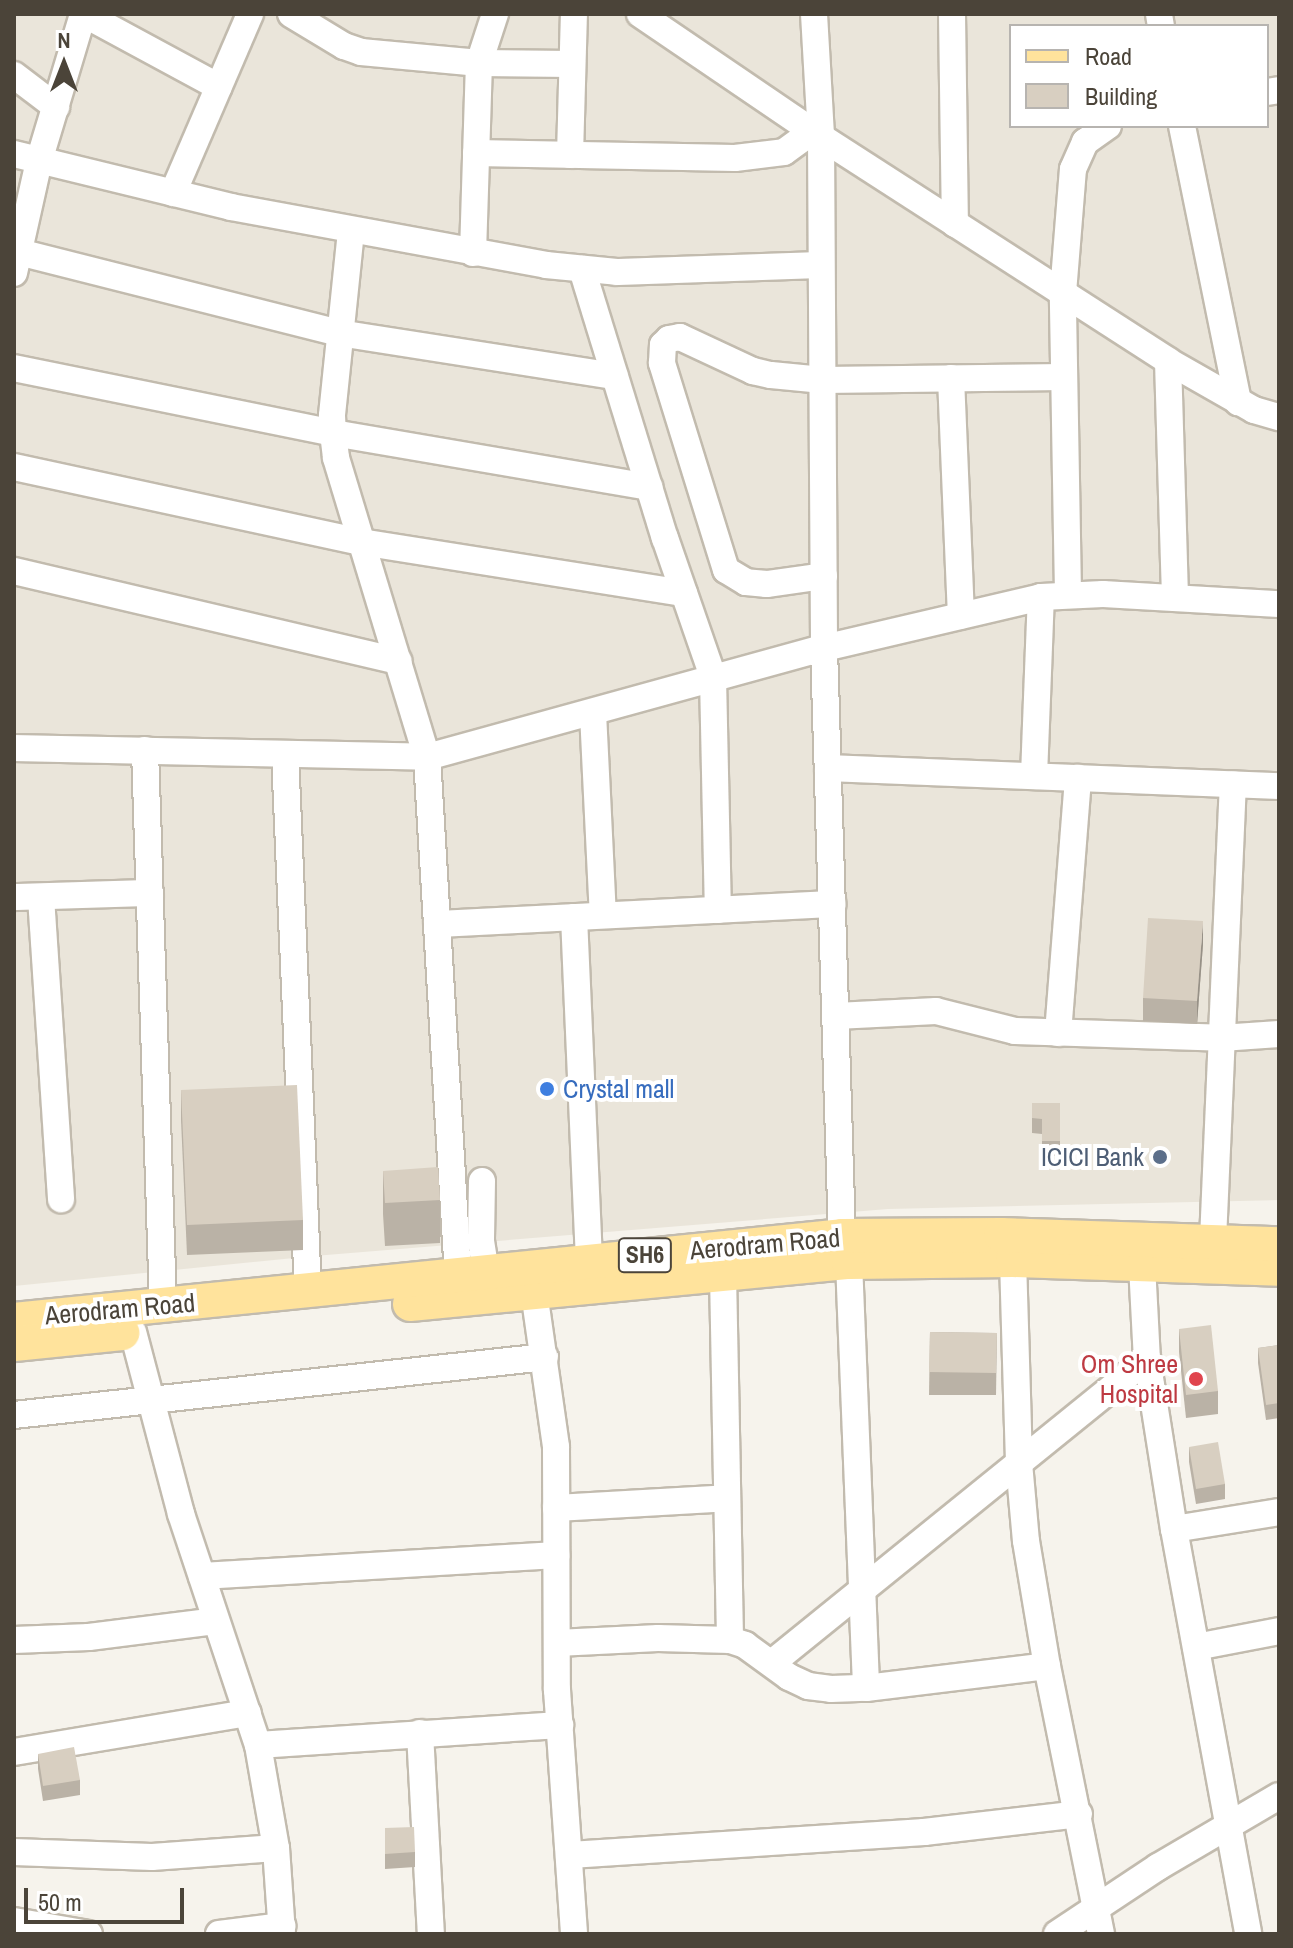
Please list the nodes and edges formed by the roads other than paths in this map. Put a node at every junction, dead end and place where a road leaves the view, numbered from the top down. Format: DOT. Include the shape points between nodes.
graph roads {
  1 [pos="84,14"];
  2 [pos="250,14"];
  3 [pos="291,14"];
  4 [pos="495,14"];
  5 [pos="574,14"];
  6 [pos="640,14"];
  7 [pos="814,14"];
  8 [pos="952,14"];
  9 [pos="479,63"];
  10 [pos="572,64"];
  11 [pos="14,75"];
  12 [pos="219,87"];
  13 [pos="56,107"];
  14 [pos="1105,128"];
  15 [pos="1182,128"];
  16 [pos="817,134"];
  17 [pos="476,153"];
  18 [pos="570,155"];
  19 [pos="26,158"];
  20 [pos="173,193"];
  21 [pos="20,216"];
  22 [pos="955,224"];
  23 [pos="351,231"];
  24 [pos="473,253"];
  25 [pos="17,262"];
  26 [pos="821,265"];
  27 [pos="582,269"];
  28 [pos="1063,293"];
  29 [pos="339,333"];
  30 [pos="1168,361"];
  31 [pos="14,368"];
  32 [pos="615,376"];
  33 [pos="1064,377"];
  34 [pos="951,378"];
  35 [pos="823,380"];
  36 [pos="1238,402"];
  37 [pos="1279,417"];
  38 [pos="333,433"];
  39 [pos="14,467"];
  40 [pos="649,487"];
  41 [pos="361,542"];
  42 [pos="14,571"];
  43 [pos="824,576"];
  44 [pos="684,593"];
  45 [pos="1068,594"];
  46 [pos="1041,597"];
  47 [pos="1175,598"];
  48 [pos="1279,604"];
  49 [pos="961,616"];
  50 [pos="824,648"];
  51 [pos="399,661"];
  52 [pos="713,677"];
  53 [pos="593,713"];
  54 [pos="14,748"];
  55 [pos="145,750"];
  56 [pos="285,754"];
  57 [pos="427,757"];
  58 [pos="828,768"];
  59 [pos="1034,776"];
  60 [pos="1078,778"];
  61 [pos="1233,784"];
  62 [pos="1279,786"];
  63 [pos="150,893"];
  64 [pos="14,897"];
  65 [pos="41,897"];
  66 [pos="832,904"];
  67 [pos="718,910"];
  68 [pos="603,915"];
  69 [pos="574,917"];
  70 [pos="437,924"];
  71 [pos="836,1016"];
  72 [pos="1058,1033"];
  73 [pos="1279,1034"];
  74 [pos="1221,1038"];
  75 [pos="482,1181"];
  76 [pos="61,1199"];
  77 [pos="1213,1240"];
  78 [pos="1279,1244"];
  79 [pos="846,1249"];
  80 [pos="1013,1260"];
  81 [pos="589,1261"];
  82 [pos="1142,1265"];
  83 [pos="1279,1269"];
  84 [pos="472,1274"];
  85 [pos="723,1274"];
  86 [pos="308,1291"];
  87 [pos="534,1292"];
  88 [pos="163,1305"];
  89 [pos="14,1320"];
  90 [pos="133,1332"];
  91 [pos="14,1344"];
  92 [pos="545,1357"];
  93 [pos="1147,1359"];
  94 [pos="151,1401"];
  95 [pos="14,1415"];
  96 [pos="1019,1463"];
  97 [pos="727,1498"];
  98 [pos="556,1508"];
  99 [pos="1279,1512"];
  100 [pos="1174,1529"];
  101 [pos="556,1555"];
  102 [pos="202,1576"];
  103 [pos="862,1592"];
  104 [pos="215,1621"];
  105 [pos="1279,1631"];
  106 [pos="14,1640"];
  107 [pos="730,1640"];
  108 [pos="557,1643"];
  109 [pos="1196,1647"];
  110 [pos="772,1663"];
  111 [pos="1047,1666"];
  112 [pos="866,1688"];
  113 [pos="248,1713"];
  114 [pos="560,1725"];
  115 [pos="420,1733"];
  116 [pos="258,1745"];
  117 [pos="14,1752"];
  118 [pos="1279,1796"];
  119 [pos="1079,1814"];
  120 [pos="1230,1824"];
  121 [pos="276,1848"];
  122 [pos="14,1852"];
  123 [pos="570,1855"];
  124 [pos="1097,1908"];
  125 [pos="14,1921"];
  126 [pos="282,1930"];
  127 [pos="89,1934"];
  128 [pos="219,1934"];
  129 [pos="431,1934"];
  130 [pos="574,1934"];
  131 [pos="1057,1934"];
  132 [pos="1101,1934"];
  133 [pos="1248,1934"];
  1 -- 12 [label="street"];
  1 -- 13 [label="street"];
  2 -- 12 [label="street"];
  3 -- 9 [label="street" via="361,52"];
  4 -- 9 [label="street"];
  5 -- 10 [label="street"];
  6 -- 16 [label="street"];
  7 -- 16 [label="street"];
  8 -- 22 [label="street"];
  9 -- 10 [label="street"];
  9 -- 17 [label="street"];
  10 -- 18 [label="street"];
  11 -- 13 [label="street"];
  12 -- 20 [label="street"];
  13 -- 19 [label="street"];
  14 -- 28 [label="street" via="1085,142 1073,169"];
  15 -- 36 [label="street"];
  16 -- 18 [label="street" via="767,155"];
  16 -- 22 [label="street"];
  16 -- 26 [label="street"];
  17 -- 18 [label="street"];
  17 -- 24 [label="street"];
  19 -- 20 [label="street"];
  19 -- 21 [label="street"];
  20 -- 23 [label="street"];
  21 -- 25 [label="street"];
  22 -- 28 [label="street"];
  23 -- 24 [label="street"];
  23 -- 29 [label="street"];
  24 -- 27 [label="street"];
  25 -- 29 [label="street"];
  26 -- 27 [label="street" via="686,272"];
  26 -- 35 [label="street"];
  27 -- 32 [label="street"];
  28 -- 30 [label="street"];
  28 -- 33 [label="street"];
  29 -- 32 [label="street"];
  29 -- 38 [label="street"];
  30 -- 36 [label="street"];
  30 -- 47 [label="street"];
  31 -- 38 [label="street"];
  32 -- 40 [label="street"];
  33 -- 34 [label="street"];
  33 -- 45 [label="street"];
  34 -- 35 [label="street"];
  34 -- 49 [label="street"];
  35 -- 43 [label="street"];
  35 -- 43 [label="street" via="753,371 680,337 663,345 662,363 726,570 746,582 767,584"];
  36 -- 37 [label="street"];
  38 -- 40 [label="street"];
  38 -- 41 [label="street"];
  39 -- 41 [label="street"];
  40 -- 44 [label="street"];
  41 -- 44 [label="street"];
  41 -- 51 [label="street"];
  42 -- 51 [label="street"];
  43 -- 50 [label="street"];
  44 -- 52 [label="street"];
  45 -- 46 [label="street"];
  45 -- 47 [label="street"];
  46 -- 49 [label="street"];
  46 -- 59 [label="street"];
  47 -- 48 [label="street"];
  49 -- 50 [label="street"];
  50 -- 52 [label="street"];
  50 -- 58 [label="street"];
  51 -- 57 [label="street"];
  52 -- 53 [label="street"];
  52 -- 67 [label="street"];
  53 -- 57 [label="street"];
  53 -- 68 [label="street"];
  54 -- 55 [label="street"];
  55 -- 56 [label="street"];
  55 -- 63 [label="street"];
  56 -- 57 [label="street"];
  56 -- 86 [label="street"];
  57 -- 70 [label="street"];
  58 -- 59 [label="street"];
  58 -- 66 [label="street"];
  59 -- 60 [label="street"];
  60 -- 61 [label="street"];
  60 -- 72 [label="street"];
  61 -- 62 [label="street"];
  61 -- 74 [label="street"];
  63 -- 65 [label="street"];
  63 -- 88 [label="street"];
  64 -- 65 [label="street"];
  65 -- 76 [label="street"];
  66 -- 67 [label="street"];
  66 -- 71 [label="street"];
  67 -- 68 [label="street"];
  68 -- 69 [label="street"];
  69 -- 70 [label="street"];
  69 -- 81 [label="street"];
  70 -- 84 [label="street"];
  71 -- 72 [label="street" via="936,1011 1015,1031"];
  71 -- 79 [label="street"];
  72 -- 74 [label="street"];
  73 -- 74 [label="street"];
  74 -- 77 [label="street"];
  75 -- 84 [label="street" via="481,1241"];
  77 -- 78 [label="main road, Aerodram Road / SH6"];
  77 -- 79 [label="main road, Aerodram Road / SH6" via="1001,1235"];
  79 -- 80 [label="main road, Aerodram Road / SH6"];
  79 -- 81 [label="main road, Aerodram Road / SH6"];
  79 -- 85 [label="main road, Aerodram Road / SH6"];
  79 -- 103 [label="street"];
  80 -- 82 [label="main road, Aerodram Road / SH6"];
  80 -- 96 [label="street"];
  81 -- 84 [label="main road, Aerodram Road / SH6"];
  82 -- 83 [label="main road, Aerodram Road / SH6"];
  82 -- 93 [label="street"];
  84 -- 86 [label="main road, Aerodram Road / SH6"];
  85 -- 87 [label="main road, Aerodram Road / SH6"];
  85 -- 97 [label="street"];
  86 -- 88 [label="main road, Aerodram Road / SH6"];
  87 -- 90 [label="main road, Aerodram Road / SH6"];
  87 -- 92 [label="street"];
  88 -- 89 [label="main road, Aerodram Road / SH6"];
  90 -- 91 [label="main road, Aerodram Road / SH6"];
  90 -- 94 [label="street"];
  92 -- 94 [label="street"];
  92 -- 98 [label="street" via="556,1447"];
  93 -- 96 [label="street"];
  93 -- 100 [label="street"];
  94 -- 95 [label="street"];
  94 -- 102 [label="street"];
  96 -- 103 [label="street"];
  96 -- 111 [label="street"];
  97 -- 98 [label="street"];
  97 -- 107 [label="street"];
  98 -- 101 [label="street"];
  99 -- 100 [label="street"];
  100 -- 109 [label="street"];
  101 -- 102 [label="street"];
  101 -- 108 [label="street"];
  102 -- 104 [label="street"];
  103 -- 110 [label="street"];
  103 -- 112 [label="street"];
  104 -- 106 [label="street" via="89,1637"];
  104 -- 113 [label="street"];
  105 -- 109 [label="street"];
  107 -- 108 [label="street"];
  107 -- 110 [label="street"];
  108 -- 114 [label="street"];
  109 -- 120 [label="street"];
  110 -- 112 [label="street" via="808,1686"];
  111 -- 112 [label="street"];
  111 -- 119 [label="street"];
  113 -- 116 [label="street"];
  113 -- 117 [label="street"];
  114 -- 115 [label="street"];
  114 -- 123 [label="street"];
  115 -- 116 [label="street"];
  115 -- 129 [label="street"];
  116 -- 121 [label="street"];
  118 -- 120 [label="street"];
  119 -- 123 [label="street" via="924,1832"];
  119 -- 124 [label="street"];
  120 -- 124 [label="street"];
  120 -- 133 [label="street"];
  121 -- 122 [label="street" via="152,1857"];
  121 -- 126 [label="street"];
  123 -- 130 [label="street"];
  124 -- 131 [label="street"];
  124 -- 132 [label="street"];
  125 -- 127 [label="street"];
  126 -- 128 [label="street"];
}
